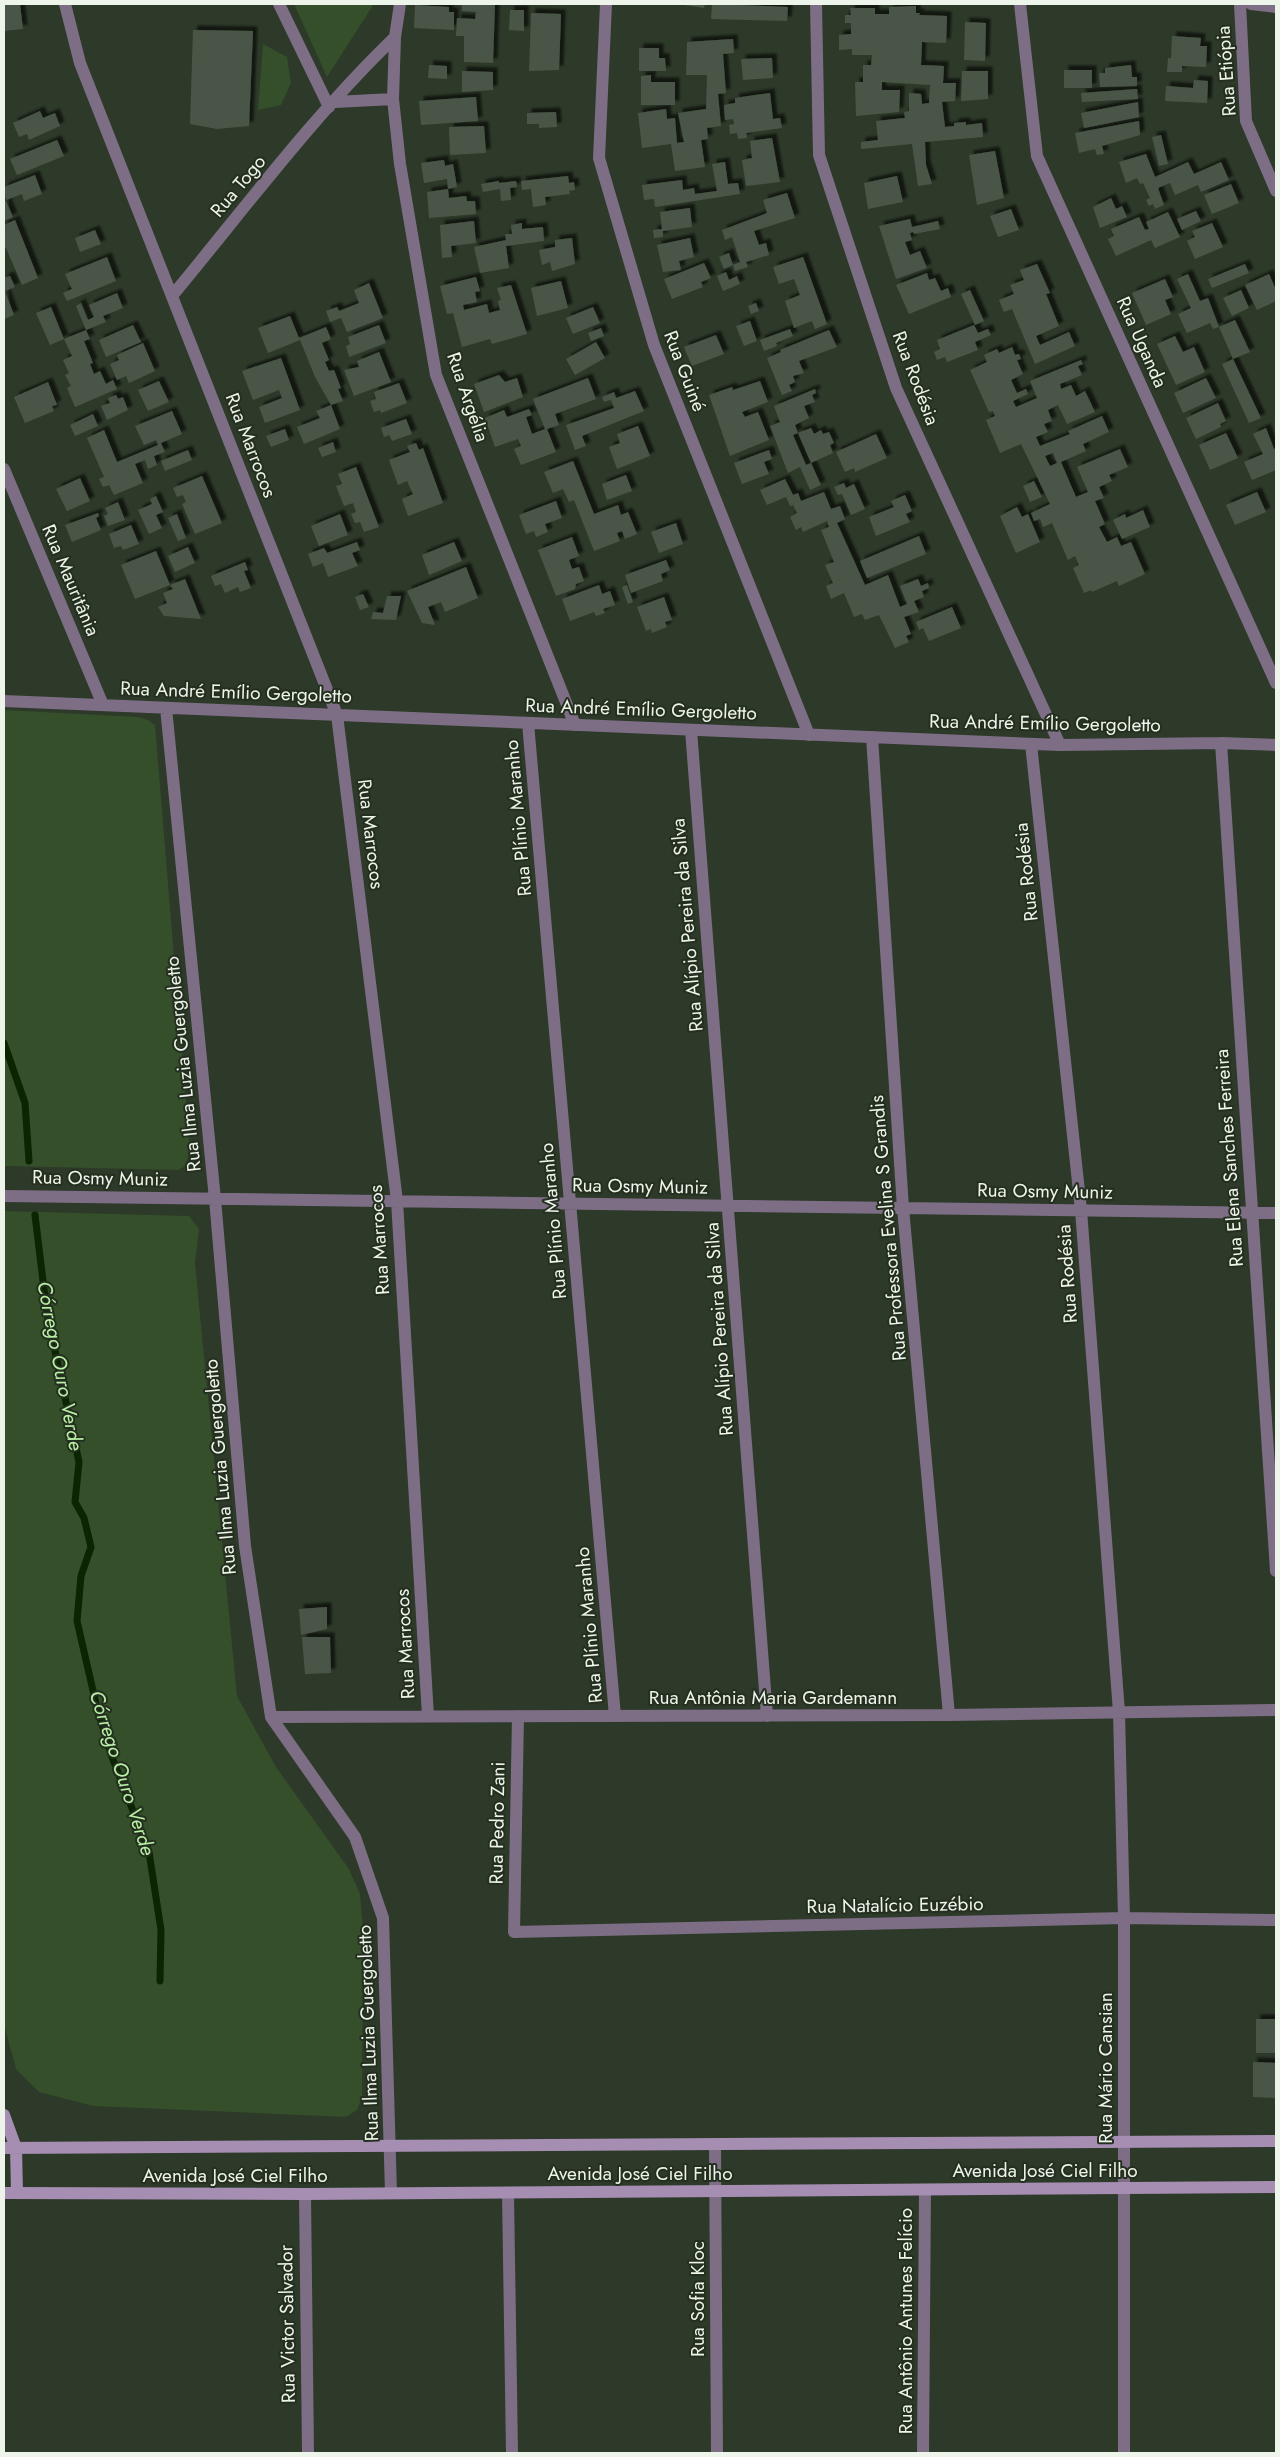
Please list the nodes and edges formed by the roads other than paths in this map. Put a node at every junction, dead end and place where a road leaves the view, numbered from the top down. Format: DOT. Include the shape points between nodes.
graph roads {
  1 [pos="65,4"];
  2 [pos="279,4"];
  3 [pos="400,4"];
  4 [pos="606,4"];
  5 [pos="816,4"];
  6 [pos="1020,4"];
  7 [pos="1240,4"];
  8 [pos="1251,4"];
  9 [pos="1276,7"];
  10 [pos="395,37"];
  11 [pos="393,100"];
  12 [pos="332,104"];
  13 [pos="1276,191"];
  14 [pos="172,296"];
  15 [pos="4,469"];
  16 [pos="1276,683"];
  17 [pos="4,701"];
  18 [pos="103,705"];
  19 [pos="166,708"];
  20 [pos="337,715"];
  21 [pos="528,723"];
  22 [pos="575,725"];
  23 [pos="691,730"];
  24 [pos="810,735"];
  25 [pos="872,737"];
  26 [pos="1221,743"];
  27 [pos="1032,744"];
  28 [pos="1060,745"];
  29 [pos="1276,745"];
  30 [pos="4,1196"];
  31 [pos="215,1199"];
  32 [pos="397,1201"];
  33 [pos="570,1203"];
  34 [pos="728,1206"];
  35 [pos="903,1208"];
  36 [pos="1081,1210"];
  37 [pos="1251,1213"];
  38 [pos="1276,1213"];
  39 [pos="1276,1571"];
  40 [pos="1276,1710"];
  41 [pos="1119,1712"];
  42 [pos="270,1716"];
  43 [pos="428,1716"];
  44 [pos="518,1716"];
  45 [pos="616,1716"];
  46 [pos="768,1716"];
  47 [pos="949,1716"];
  48 [pos="1124,1918"];
  49 [pos="1276,1920"];
  50 [pos="514,1932"];
  51 [pos="4,2115"];
  52 [pos="1124,2142"];
  53 [pos="1276,2142"];
  54 [pos="715,2144"];
  55 [pos="391,2146"];
  56 [pos="10,2148"];
  57 [pos="1124,2188"];
  58 [pos="1276,2188"];
  59 [pos="925,2190"];
  60 [pos="715,2191"];
  61 [pos="4,2193"];
  62 [pos="17,2193"];
  63 [pos="508,2193"];
  64 [pos="305,2194"];
  65 [pos="391,2194"];
  66 [pos="308,2453"];
  67 [pos="512,2453"];
  68 [pos="717,2453"];
  69 [pos="923,2453"];
  70 [pos="1124,2453"];
  1 -- 14 [label="street, Rua Marrocos" via="80,63"];
  2 -- 12 [label="street"];
  3 -- 10 [label="street, Rua Argélia"];
  4 -- 24 [label="street, Rua Guiné" via="599,158 654,345"];
  5 -- 28 [label="street, Rua Rodésia" via="819,155 896,388"];
  6 -- 16 [label="street, Rua Uganda" via="1037,156"];
  7 -- 13 [label="street, Rua Etiópia" via="1246,122"];
  8 -- 9 [label="street"];
  10 -- 11 [label="street, Rua Argélia"];
  10 -- 12 [label="street, Rua Togo" via="358,72"];
  11 -- 12 [label="street"];
  11 -- 22 [label="street, Rua Argélia" via="400,164 436,375"];
  12 -- 14 [label="street, Rua Togo"];
  14 -- 20 [label="street, Rua Marrocos"];
  15 -- 18 [label="street, Rua Mauritânia"];
  17 -- 18 [label="street, Rua André Emílio Gergoletto"];
  18 -- 19 [label="street, Rua André Emílio Gergoletto"];
  19 -- 20 [label="street, Rua André Emílio Gergoletto"];
  19 -- 31 [label="street, Rua Ilma Luzia Guergoletto"];
  20 -- 21 [label="street, Rua André Emílio Gergoletto"];
  20 -- 32 [label="street, Rua Marrocos"];
  21 -- 22 [label="street, Rua André Emílio Gergoletto"];
  21 -- 33 [label="street, Rua Plínio Maranho"];
  22 -- 23 [label="street, Rua André Emílio Gergoletto"];
  23 -- 24 [label="street, Rua André Emílio Gergoletto"];
  23 -- 34 [label="street, Rua Alípio Pereira da Silva"];
  24 -- 25 [label="street, Rua André Emílio Gergoletto"];
  25 -- 27 [label="street, Rua André Emílio Gergoletto"];
  25 -- 35 [label="street, Rua Professora Evelina S Grandis"];
  26 -- 28 [label="street, Rua André Emílio Gergoletto"];
  26 -- 29 [label="street, Rua André Emílio Gergoletto"];
  26 -- 37 [label="street, Rua Elena Sanches Ferreira"];
  27 -- 28 [label="street, Rua André Emílio Gergoletto"];
  27 -- 36 [label="street, Rua Rodésia"];
  30 -- 31 [label="street, Rua Osmy Muniz"];
  31 -- 32 [label="street, Rua Osmy Muniz"];
  31 -- 42 [label="street, Rua Ilma Luzia Guergoletto" via="245,1546"];
  32 -- 33 [label="street, Rua Osmy Muniz"];
  32 -- 43 [label="street, Rua Marrocos"];
  33 -- 34 [label="street, Rua Osmy Muniz"];
  33 -- 45 [label="street, Rua Plínio Maranho"];
  34 -- 35 [label="street, Rua Osmy Muniz"];
  34 -- 46 [label="street, Rua Alípio Pereira da Silva"];
  35 -- 36 [label="street, Rua Osmy Muniz"];
  35 -- 47 [label="street, Rua Professora Evelina S Grandis"];
  36 -- 37 [label="street, Rua Osmy Muniz"];
  36 -- 41 [label="street, Rua Rodésia"];
  37 -- 38 [label="street, Rua Osmy Muniz"];
  37 -- 39 [label="street, Rua Elena Sanches Ferreira"];
  40 -- 41 [label="street, Rua Antônia Maria Gardemann"];
  41 -- 47 [label="street, Rua Antônia Maria Gardemann"];
  41 -- 48 [label="street, Rua Mário Cansian"];
  42 -- 43 [label="street, Rua Antônia Maria Gardemann"];
  42 -- 55 [label="street, Rua Ilma Luzia Guergoletto" via="355,1837 383,1918"];
  43 -- 44 [label="street, Rua Antônia Maria Gardemann"];
  44 -- 45 [label="street, Rua Antônia Maria Gardemann"];
  44 -- 50 [label="street, Rua Pedro Zani"];
  45 -- 46 [label="street, Rua Antônia Maria Gardemann"];
  46 -- 47 [label="street, Rua Antônia Maria Gardemann"];
  48 -- 49 [label="street, Rua Natalício Euzébio"];
  48 -- 50 [label="street, Rua Natalício Euzébio"];
  48 -- 52 [label="street, Rua Mário Cansian"];
  51 -- 56 [label="street"];
  52 -- 53 [label="street, Avenida José Ciel Filho"];
  52 -- 54 [label="street, Avenida José Ciel Filho"];
  52 -- 57 [label="street, Rua Mário Cansian"];
  54 -- 55 [label="street, Avenida José Ciel Filho"];
  54 -- 60 [label="street, Rua Sofia Kloc"];
  55 -- 56 [label="street, Avenida José Ciel Filho"];
  55 -- 65 [label="street, Rua Ilma Luzia Guergoletto"];
  56 -- 62 [label="street"];
  57 -- 58 [label="street, Avenida José Ciel Filho"];
  57 -- 59 [label="street, Avenida José Ciel Filho"];
  57 -- 70 [label="street, Rua Mário Cansian"];
  59 -- 60 [label="street, Avenida José Ciel Filho"];
  59 -- 69 [label="street, Rua Antônio Antunes Felício"];
  60 -- 63 [label="street, Avenida José Ciel Filho"];
  60 -- 68 [label="street, Rua Sofia Kloc"];
  61 -- 62 [label="street, Avenida José Ciel Filho"];
  62 -- 64 [label="street, Avenida José Ciel Filho"];
  63 -- 65 [label="street, Avenida José Ciel Filho"];
  63 -- 67 [label="street"];
  64 -- 65 [label="street, Avenida José Ciel Filho"];
  64 -- 66 [label="street, Rua Victor Salvador"];
}
